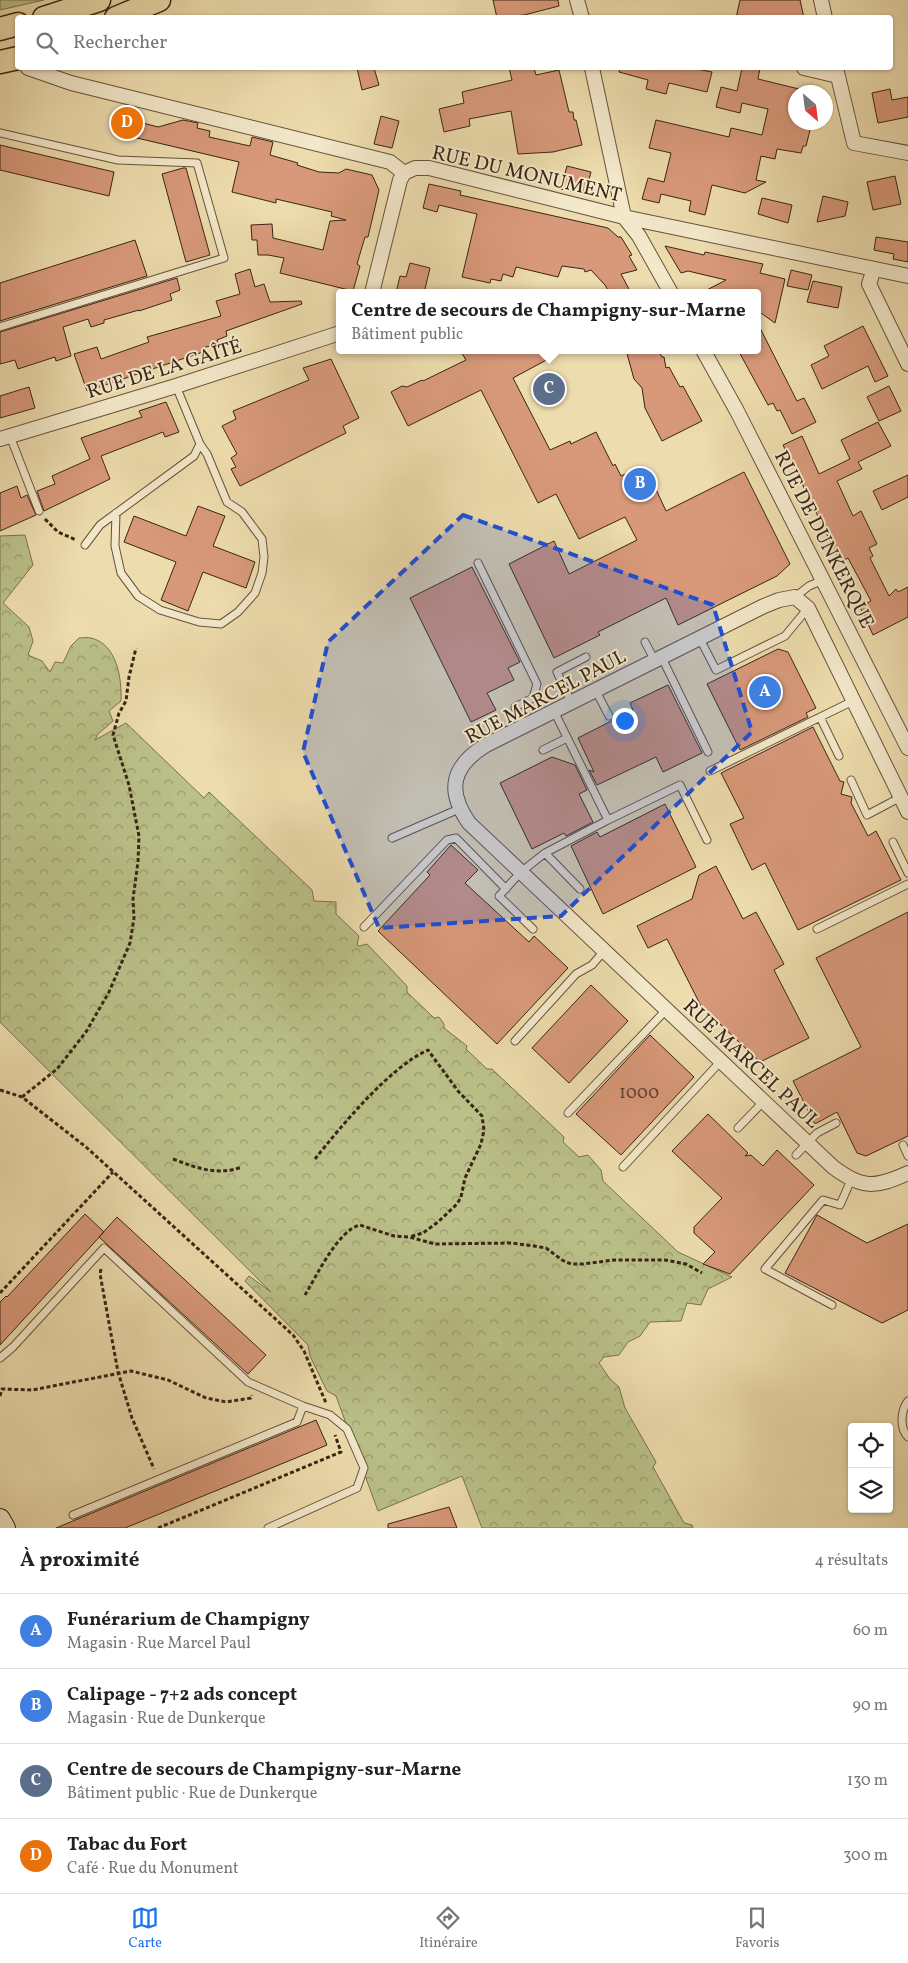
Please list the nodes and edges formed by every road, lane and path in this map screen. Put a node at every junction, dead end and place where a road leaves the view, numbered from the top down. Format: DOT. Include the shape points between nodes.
graph roads {
  1 [pos="99,0"];
  2 [pos="159,0"];
  3 [pos="577,0"];
  4 [pos="821,0"];
  5 [pos="53,15"];
  6 [pos="123,15"];
  7 [pos="585,15"];
  8 [pos="824,15"];
  9 [pos="15,25"];
  10 [pos="0,29"];
  11 [pos="33,70"];
  12 [pos="592,70"];
  13 [pos="820,70"];
  14 [pos="837,72"];
  15 [pos="0,133"];
  16 [pos="908,153"];
  17 [pos="404,173"];
  18 [pos="624,217"];
  19 [pos="874,269"];
  20 [pos="908,276"];
  21 [pos="373,289"];
  22 [pos="669,289"];
  23 [pos="0,327"];
  24 [pos="336,334"];
  25 [pos="705,354"];
  26 [pos="908,364"];
  27 [pos="176,386"];
  28 [pos="5,438"];
  29 [pos="200,444"];
  30 [pos="40,511"];
  31 [pos="116,514"];
  32 [pos="86,545"];
  33 [pos="478,563"];
  34 [pos="823,580"];
  35 [pos="794,597"];
  36 [pos="808,608"];
  37 [pos="700,639"];
  38 [pos="645,642"];
  39 [pos="136,648"];
  40 [pos="586,657"];
  41 [pos="658,660"];
  42 [pos="596,690"];
  43 [pos="853,701"];
  44 [pos="571,702"];
  45 [pos="554,711"];
  46 [pos="609,716"];
  47 [pos="820,717"];
  48 [pos="524,726"];
  49 [pos="567,738"];
  50 [pos="908,748"];
  51 [pos="543,750"];
  52 [pos="708,752"];
  53 [pos="839,756"];
  54 [pos="710,771"];
  55 [pos="851,780"];
  56 [pos="901,797"];
  57 [pos="459,809"];
  58 [pos="908,812"];
  59 [pos="608,820"];
  60 [pos="392,838"];
  61 [pos="707,840"];
  62 [pos="892,842"];
  63 [pos="545,853"];
  64 [pos="521,872"];
  65 [pos="908,873"];
  66 [pos="908,884"];
  67 [pos="506,889"];
  68 [pos="580,889"];
  69 [pos="364,927"];
  70 [pos="533,929"];
  71 [pos="817,929"];
  72 [pos="604,951"];
  73 [pos="667,1010"];
  74 [pos="515,1041"];
  75 [pos="721,1061"];
  76 [pos="0,1090"];
  77 [pos="22,1097"];
  78 [pos="764,1101"];
  79 [pos="568,1113"];
  80 [pos="836,1123"];
  81 [pos="738,1128"];
  82 [pos="808,1142"];
  83 [pos="903,1145"];
  84 [pos="86,1147"];
  85 [pos="796,1155"];
  86 [pos="908,1156"];
  87 [pos="173,1159"];
  88 [pos="315,1159"];
  89 [pos="242,1167"];
  90 [pos="623,1167"];
  91 [pos="113,1172"];
  92 [pos="908,1173"];
  93 [pos="852,1180"];
  94 [pos="409,1237"];
  95 [pos="104,1248"];
  96 [pos="702,1273"];
  97 [pos="0,1293"];
  98 [pos="304,1295"];
  99 [pos="832,1305"];
  100 [pos="0,1358"];
  101 [pos="118,1372"];
  102 [pos="257,1385"];
  103 [pos="0,1396"];
  104 [pos="908,1401"];
  105 [pos="303,1406"];
  106 [pos="908,1437"];
  107 [pos="158,1480"];
  108 [pos="73,1515"];
  109 [pos="0,1519"];
  110 [pos="5,1528"];
  111 [pos="268,1528"];
  1 -- 5 [label="main road"];
  2 -- 6 [label="main road"];
  3 -- 7 [label="street"];
  4 -- 8 [label="street"];
  9 -- 10 [label="main road"];
  11 -- 17 [label="street, RUE DU MONUMENT" via="71,84 390,162"];
  12 -- 18 [label="street"];
  13 -- 14 [label="street"];
  14 -- 16 [label="street" via="854,143"];
  15 -- 23 [label="lane" via="118,160 197,163 224,258"];
  17 -- 18 [label="street, RUE DU MONUMENT" via="415,168 429,168"];
  17 -- 21 [label="street"];
  18 -- 19 [label="street, RUE DU MONUMENT"];
  18 -- 22 [label="street" via="639,236"];
  19 -- 20 [label="street, RUE DU MONUMENT"];
  19 -- 26 [label="street" via="869,284"];
  24 -- 27 [label="street, RUE DE LA GAÎTÉ"];
  25 -- 34 [label="street, RUE DE DUNKERQUE"];
  27 -- 28 [label="street, RUE DE LA GAÎTÉ"];
  27 -- 29 [label="lane"];
  28 -- 30 [label="lane"];
  29 -- 31 [label="lane" via="194,456"];
  29 -- 31 [label="lane" via="227,502 242,512 262,539 262,573 255,593 238,612 221,624 199,622 160,610 138,596 121,573 115,546"];
  30 -- 32 [label="path" via="46,522 58,532"];
  31 -- 32 [label="lane" via="100,525"];
  33 -- 48 [label="lane" via="538,684 533,698 515,707"];
  34 -- 35 [label="lane"];
  34 -- 50 [label="street, RUE DE DUNKERQUE"];
  35 -- 36 [label="street"];
  35 -- 37 [label="street, RUE MARCEL PAUL" via="764,606"];
  36 -- 37 [label="lane" via="785,636 716,670"];
  36 -- 43 [label="street"];
  37 -- 41 [label="street, RUE MARCEL PAUL"];
  38 -- 41 [label="lane"];
  39 -- 77 [label="path" via="126,701 119,713 114,735 129,784 139,836 130,943 109,992 86,1032 57,1069"];
  40 -- 44 [label="lane" via="556,672"];
  41 -- 42 [label="street, RUE MARCEL PAUL"];
  41 -- 52 [label="lane"];
  42 -- 44 [label="street, RUE MARCEL PAUL"];
  42 -- 46 [label="lane"];
  43 -- 47 [label="lane"];
  43 -- 56 [label="street"];
  44 -- 45 [label="street, RUE MARCEL PAUL"];
  45 -- 48 [label="street, RUE MARCEL PAUL"];
  45 -- 49 [label="lane"];
  47 -- 53 [label="lane"];
  47 -- 54 [label="lane"];
  48 -- 57 [label="street, RUE MARCEL PAUL" via="470,755 460,768 456,782"];
  49 -- 51 [label="lane"];
  49 -- 59 [label="lane"];
  55 -- 56 [label="lane" via="867,815"];
  56 -- 58 [label="street"];
  57 -- 60 [label="lane"];
  57 -- 64 [label="street, RUE MARCEL PAUL" via="469,823"];
  59 -- 61 [label="lane" via="680,785"];
  59 -- 63 [label="lane"];
  62 -- 65 [label="lane"];
  63 -- 64 [label="lane"];
  63 -- 68 [label="lane"];
  64 -- 67 [label="lane"];
  64 -- 72 [label="street, RUE MARCEL PAUL"];
  66 -- 71 [label="lane"];
  67 -- 69 [label="lane" via="456,838 447,840"];
  67 -- 70 [label="lane" via="499,896"];
  72 -- 73 [label="street, RUE MARCEL PAUL"];
  72 -- 74 [label="lane" via="592,965 576,974"];
  73 -- 75 [label="street, RUE MARCEL PAUL"];
  73 -- 79 [label="lane"];
  75 -- 78 [label="street, RUE MARCEL PAUL"];
  75 -- 90 [label="lane"];
  76 -- 77 [label="path"];
  77 -- 84 [label="path"];
  78 -- 81 [label="lane"];
  78 -- 82 [label="street, RUE MARCEL PAUL"];
  80 -- 82 [label="lane"];
  82 -- 85 [label="lane"];
  82 -- 93 [label="street, RUE MARCEL PAUL"];
  83 -- 86 [label="lane"];
  87 -- 89 [label="path" via="208,1171 222,1172"];
  88 -- 94 [label="path" via="389,1078 415,1056 428,1050 458,1091 482,1116 484,1130 457,1204 438,1222"];
  91 -- 97 [label="path"];
  92 -- 93 [label="street, RUE MARCEL PAUL" via="884,1184"];
  93 -- 99 [label="lane" via="840,1205 823,1200 765,1269"];
  94 -- 96 [label="path" via="435,1244 511,1243 546,1248 571,1264 665,1260 686,1264"];
  94 -- 98 [label="path" via="356,1226 330,1251"];
  95 -- 100 [label="lane"];
  95 -- 101 [label="path" via="100,1274"];
  95 -- 102 [label="lane" via="248,1382"];
  101 -- 102 [label="path" via="131,1371 168,1380 206,1398 226,1402 251,1398"];
  101 -- 103 [label="path" via="32,1390 2,1389"];
  101 -- 107 [label="path" via="132,1418"];
  102 -- 105 [label="lane"];
  104 -- 106 [label="lane" via="902,1421"];
  105 -- 107 [label="lane" via="297,1422"];
  105 -- 111 [label="lane" via="330,1415 347,1429 364,1468 357,1488"];
  107 -- 108 [label="lane"];
  109 -- 110 [label="main road"];
}
